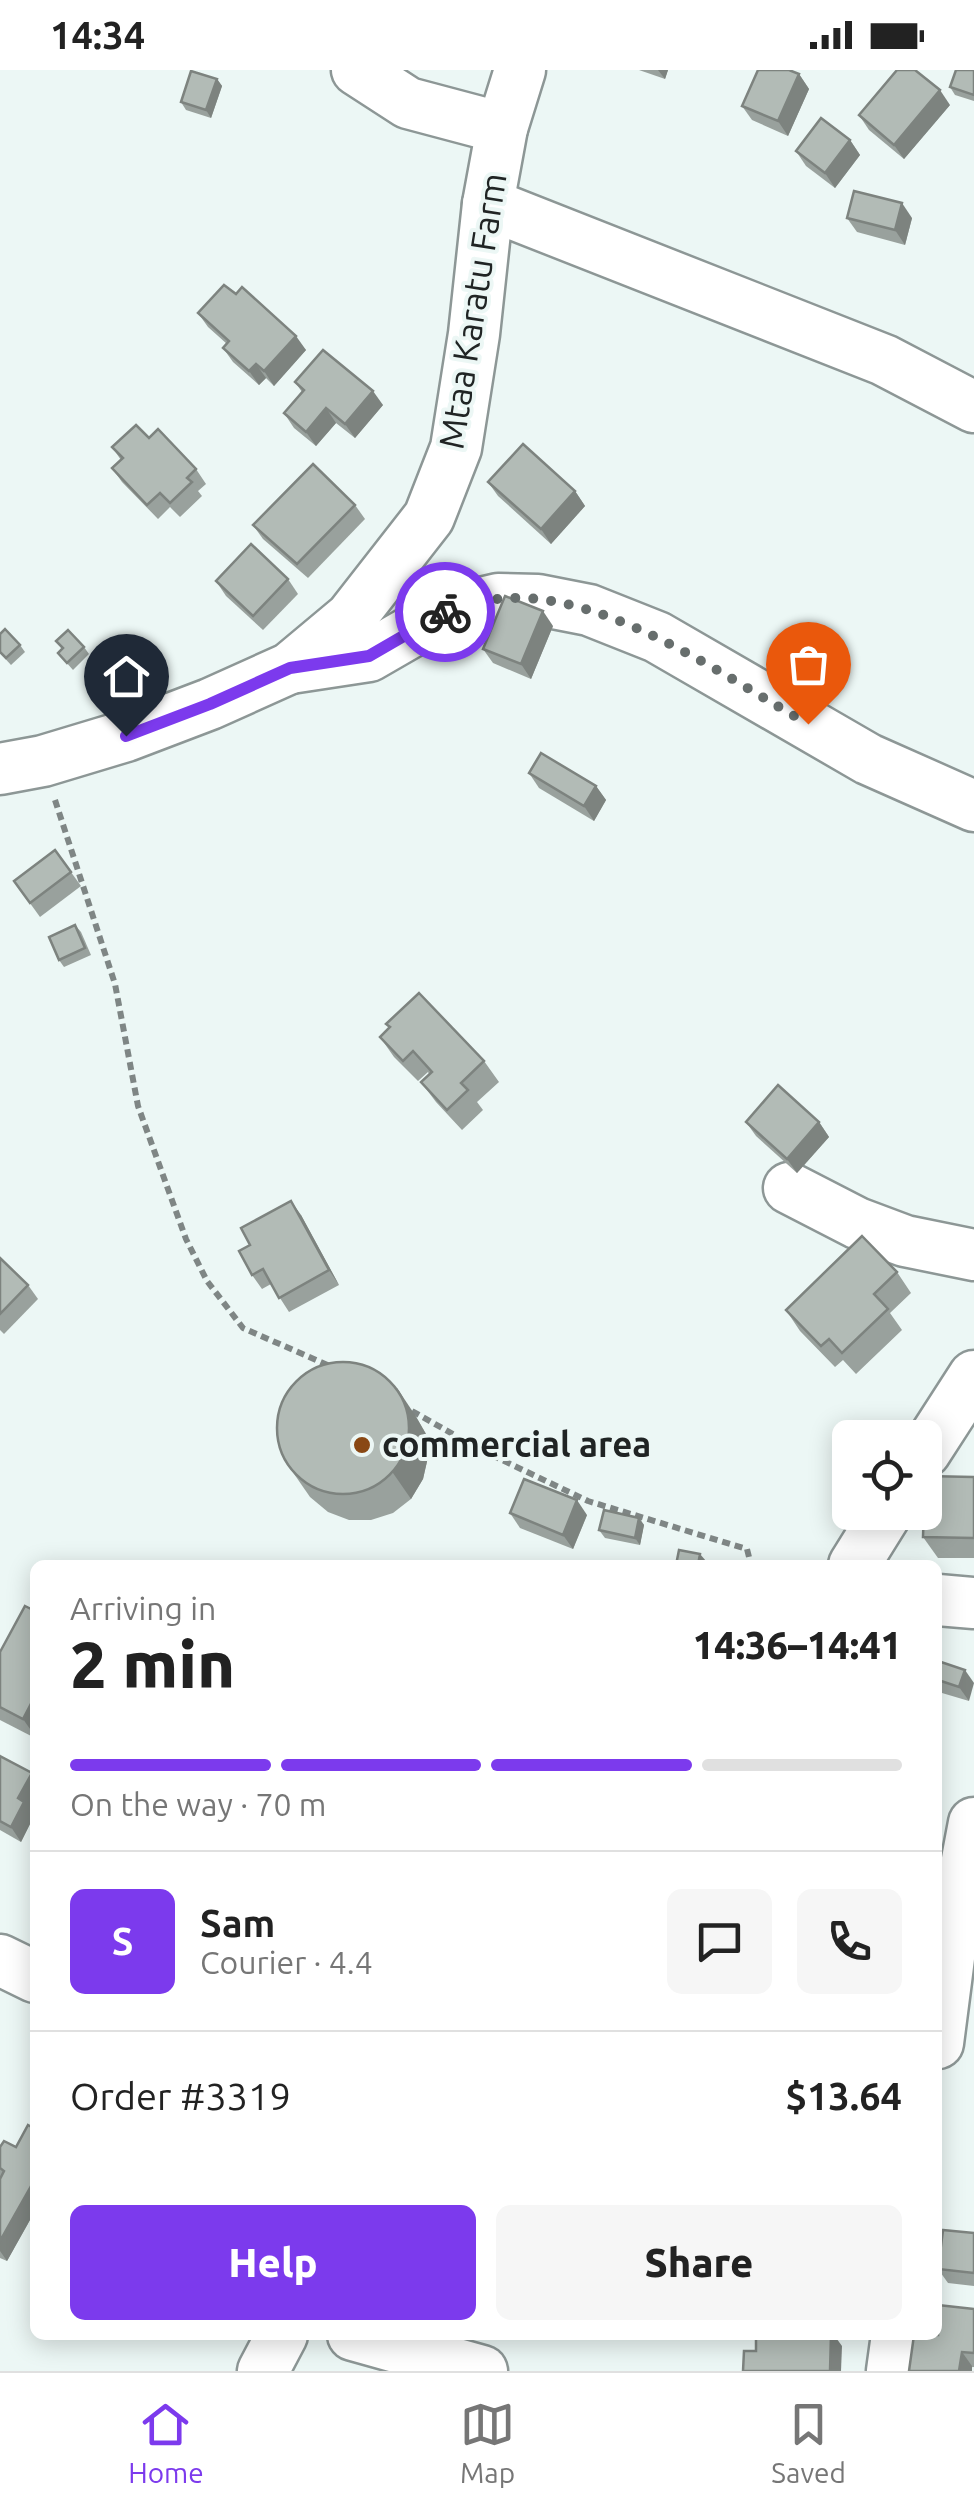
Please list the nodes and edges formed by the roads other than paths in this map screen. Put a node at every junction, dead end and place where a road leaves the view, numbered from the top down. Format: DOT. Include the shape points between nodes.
graph roads {
  1 [pos="357,70"];
  2 [pos="520,70"];
  3 [pos="502,128"];
  4 [pos="488,204"];
  5 [pos="974,406"];
  6 [pos="290,668"];
  7 [pos="21,764"];
  8 [pos="974,806"];
  9 [pos="789,1188"];
  10 [pos="974,1255"];
  11 [pos="974,1376"];
  12 [pos="942,1426"];
  13 [pos="876,1530"];
  14 [pos="857,1560"];
  15 [pos="942,1600"];
  16 [pos="974,1604"];
  17 [pos="974,1823"];
  18 [pos="0,1960"];
  19 [pos="30,1975"];
  20 [pos="942,2012"];
  21 [pos="279,2340"];
  22 [pos="371,2340"];
  23 [pos="896,2340"];
  24 [pos="263,2371"];
  25 [pos="482,2371"];
  26 [pos="892,2371"];
  1 -- 3 [label="street" via="408,103"];
  2 -- 3 [label="street, Mtaa Karatu Farm"];
  3 -- 4 [label="street, Mtaa Karatu Farm"];
  4 -- 5 [label="street" via="884,360"];
  4 -- 6 [label="street, Mtaa Karatu Farm" via="456,448 429,518 351,617"];
  6 -- 7 [label="street, Mtaa Karatu Farm" via="143,729"];
  6 -- 8 [label="street" via="369,656 447,611 498,599 572,606 657,637 868,759"];
  9 -- 10 [label="street" via="905,1241"];
  11 -- 12 [label="street"];
  13 -- 14 [label="street"];
  15 -- 16 [label="street"];
  17 -- 20 [label="street"];
  18 -- 19 [label="street"];
  21 -- 24 [label="street"];
  22 -- 25 [label="street"];
  23 -- 26 [label="street"];
}
